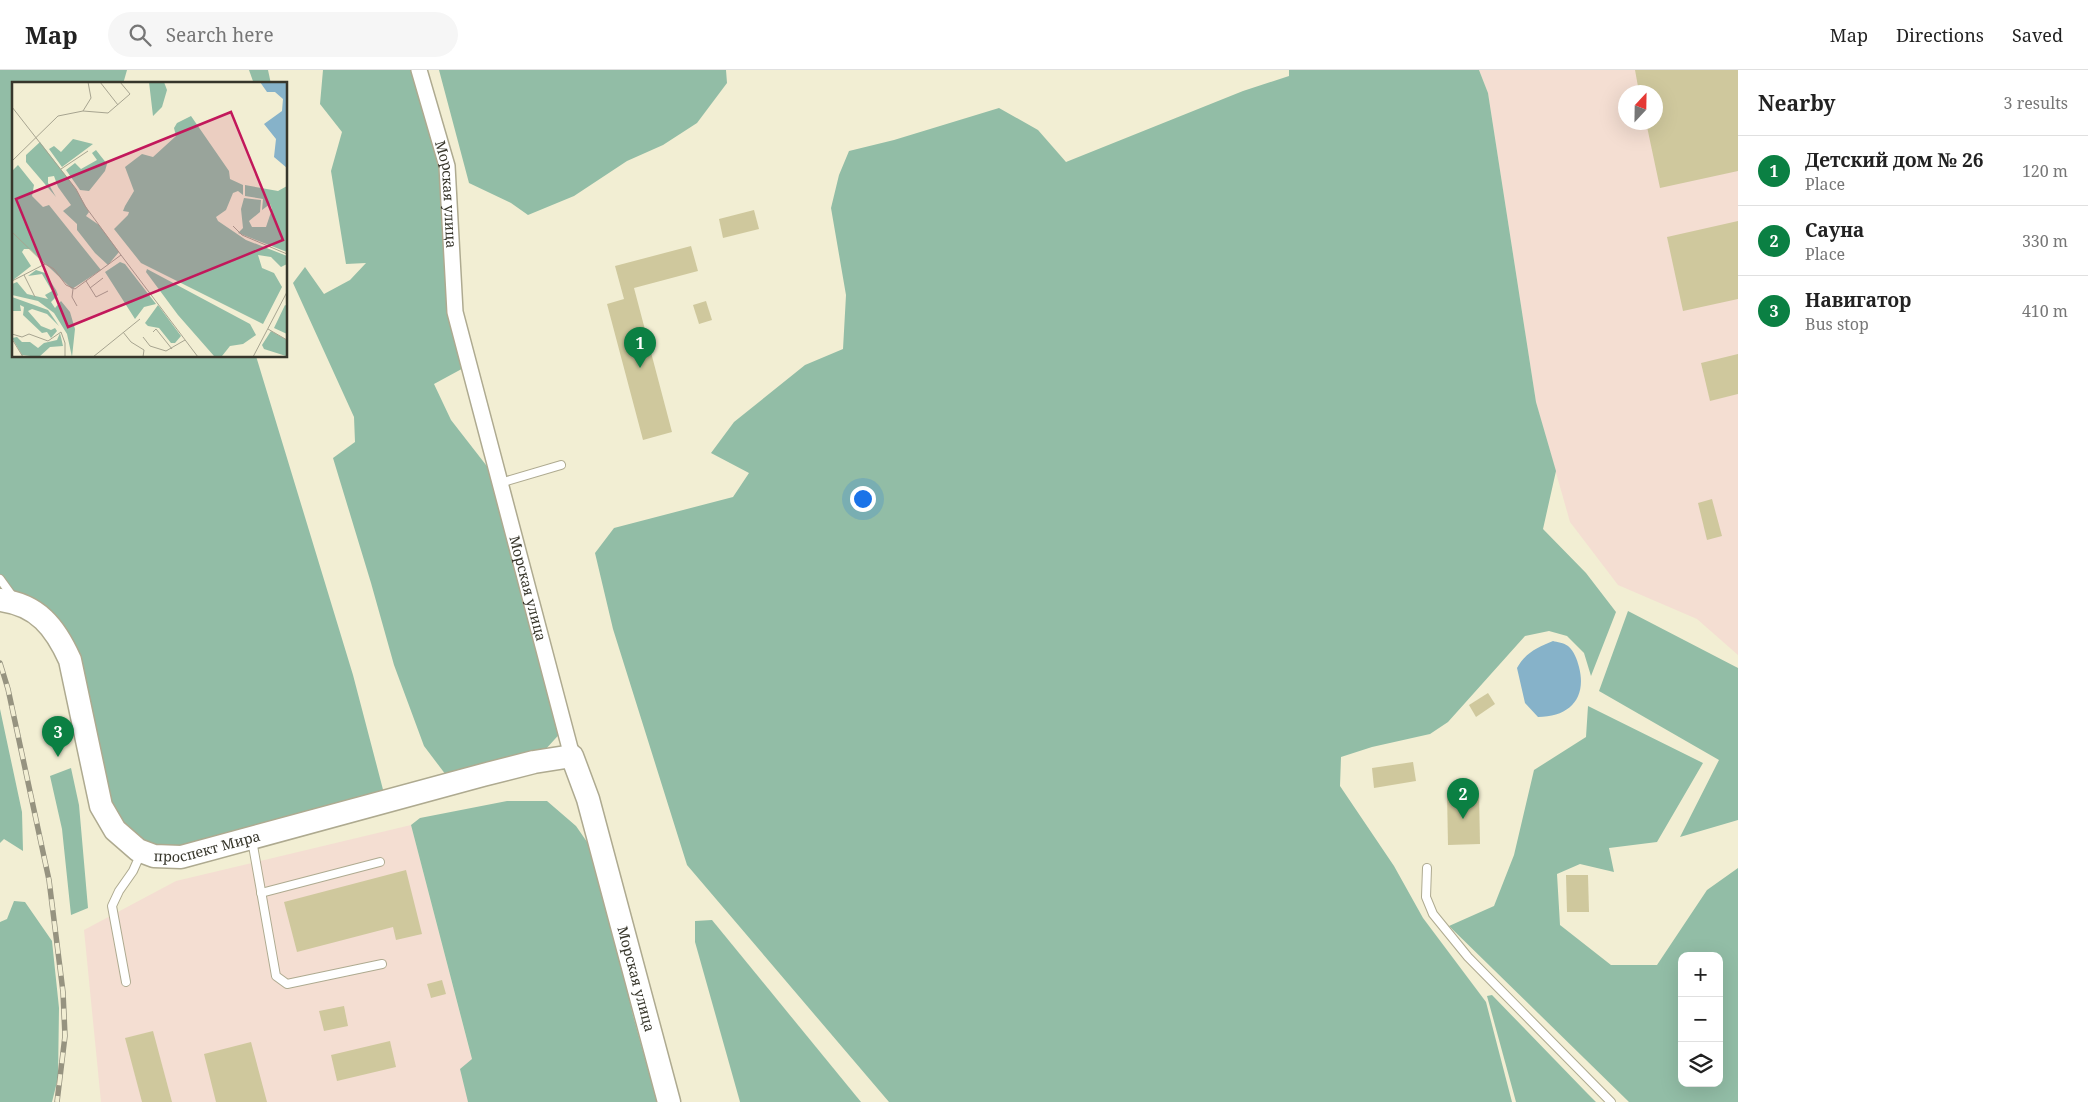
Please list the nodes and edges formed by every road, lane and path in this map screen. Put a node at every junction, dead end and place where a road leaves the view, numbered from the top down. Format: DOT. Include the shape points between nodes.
graph roads {
  1 [pos="419,70"];
  2 [pos="561,465"];
  3 [pos="500,483"];
  4 [pos="0,579"];
  5 [pos="9,602"];
  6 [pos="572,756"];
  7 [pos="252,838"];
  8 [pos="142,852"];
  9 [pos="380,862"];
  10 [pos="1427,868"];
  11 [pos="261,893"];
  12 [pos="382,964"];
  13 [pos="126,982"];
  14 [pos="669,1102"];
  15 [pos="1611,1102"];
  1 -- 3 [label="street, Морская улица" via="447,166 455,312"];
  2 -- 3 [label="lane"];
  3 -- 6 [label="street, Морская улица"];
  4 -- 5 [label="lane"];
  5 -- 8 [label="main road, проспект Мира" via="44,618 61,640 70,660 101,806 115,830"];
  6 -- 7 [label="main road, проспект Мира" via="483,774"];
  6 -- 14 [label="main road, Морская улица" via="588,799"];
  7 -- 8 [label="main road, проспект Мира" via="181,857"];
  7 -- 11 [label="lane"];
  8 -- 13 [label="lane" via="112,906"];
  9 -- 11 [label="lane"];
  10 -- 15 [label="lane" via="1426,897 1433,914 1468,957"];
  11 -- 12 [label="lane" via="276,976 287,984"];
}
